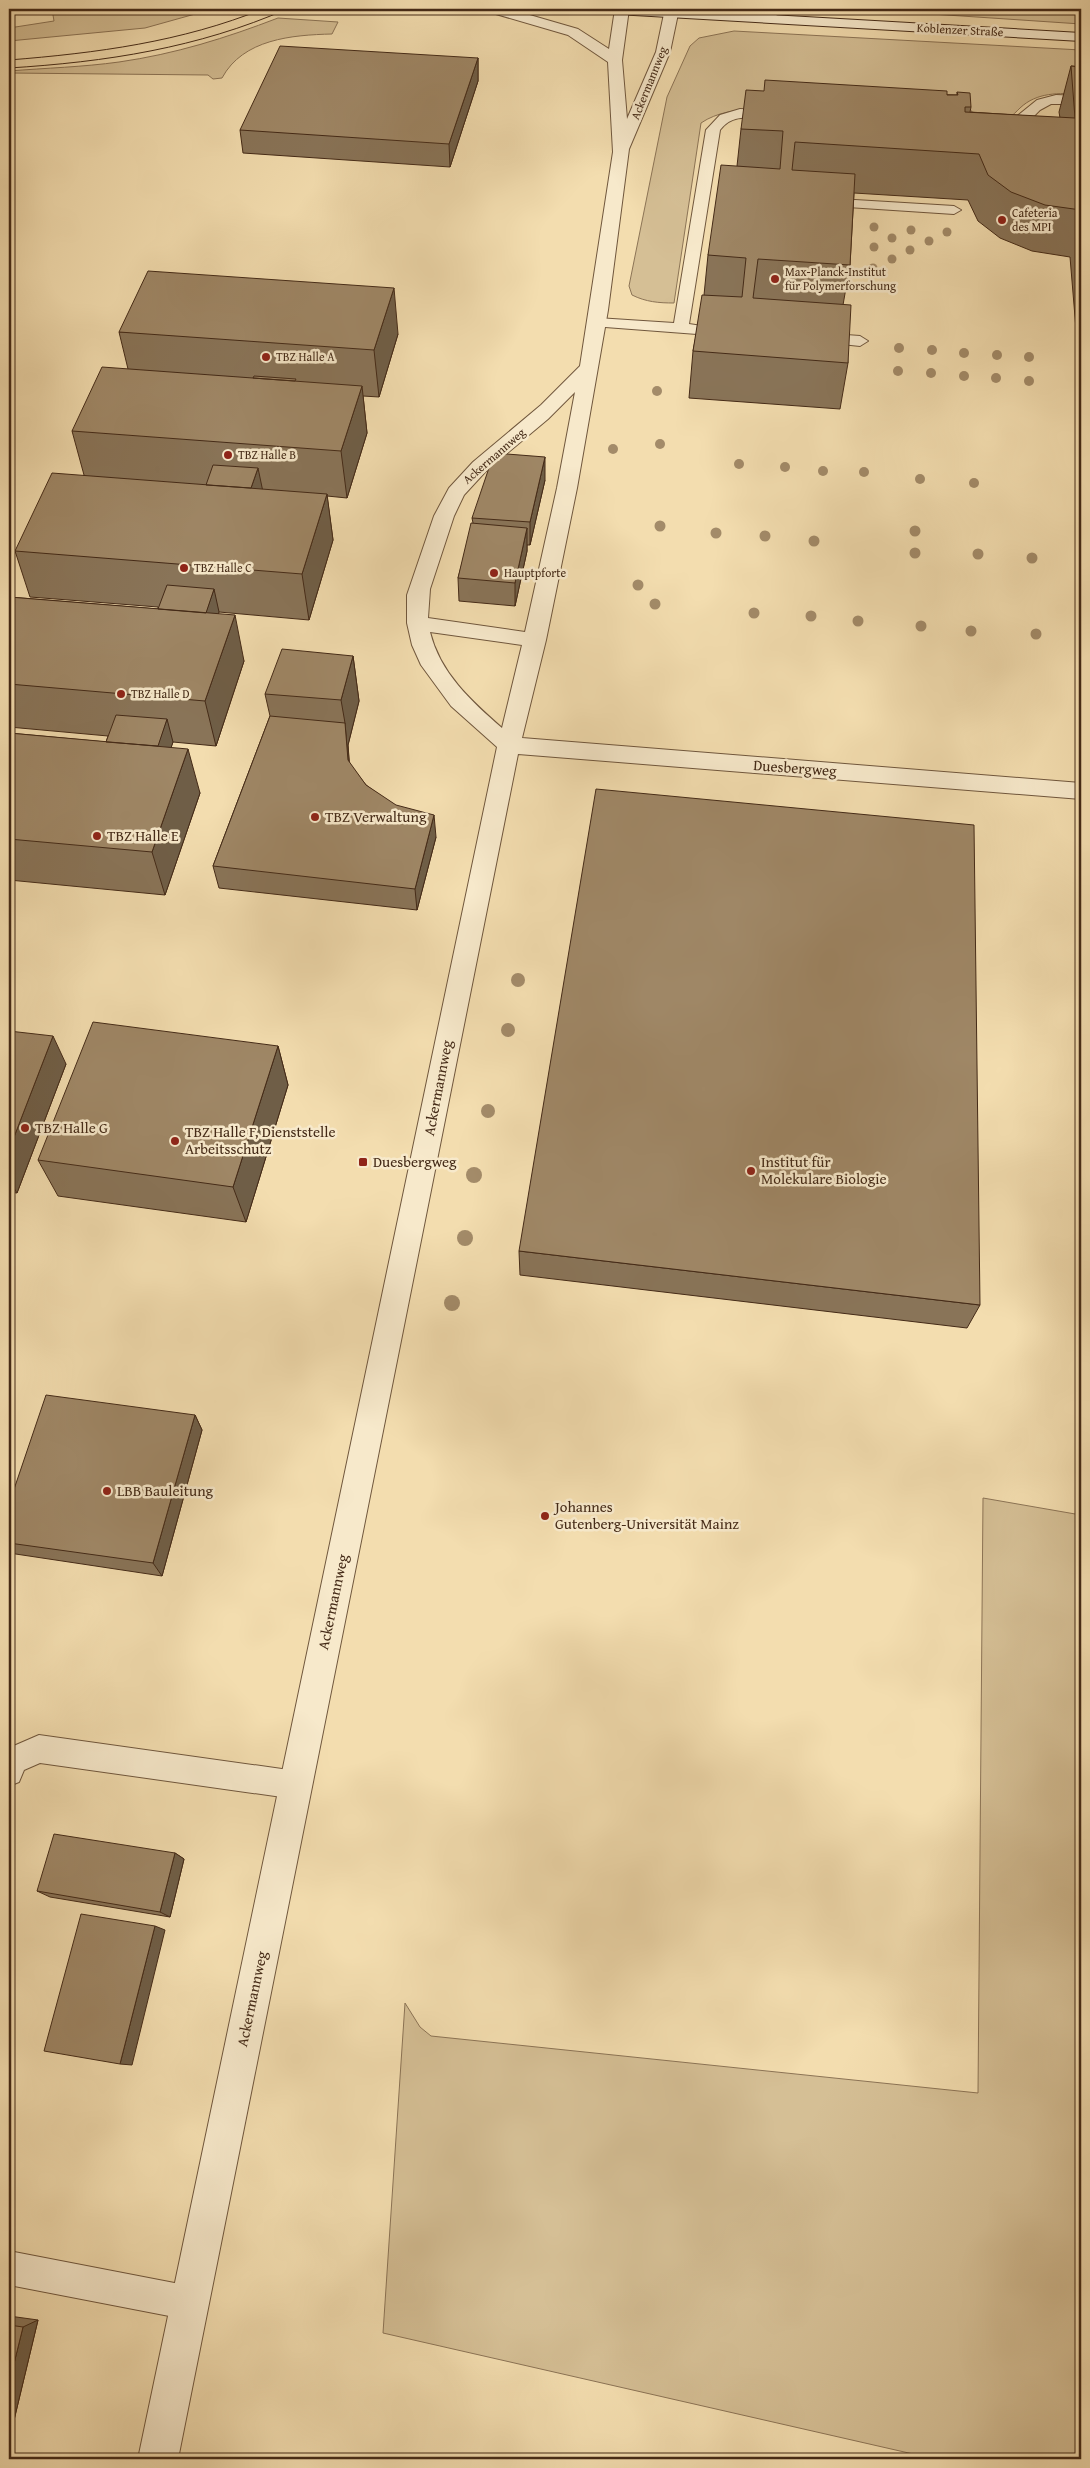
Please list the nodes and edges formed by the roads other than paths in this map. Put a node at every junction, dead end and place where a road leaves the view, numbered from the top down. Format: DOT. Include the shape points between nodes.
graph roads {
  1 [pos="494,9"];
  2 [pos="599,9"];
  3 [pos="622,9"];
  4 [pos="746,9"];
  5 [pos="672,11"];
  6 [pos="772,18"];
  7 [pos="1081,37"];
  8 [pos="615,60"];
  9 [pos="1081,100"];
  10 [pos="785,115"];
  11 [pos="981,126"];
  12 [pos="621,152"];
  13 [pos="703,194"];
  14 [pos="721,196"];
  15 [pos="807,201"];
  16 [pos="954,210"];
  17 [pos="597,323"];
  18 [pos="681,328"];
  19 [pos="710,330"];
  20 [pos="799,337"];
  21 [pos="860,341"];
  22 [pos="589,367"];
  23 [pos="417,623"];
  24 [pos="535,640"];
  25 [pos="508,746"];
  26 [pos="1081,791"];
  27 [pos="10,1764"];
  28 [pos="296,1785"];
  29 [pos="9,2268"];
  30 [pos="190,2303"];
  31 [pos="158,2459"];
  1 -- 8 [label="street" via="573,32"];
  2 -- 3 [label="street, Koblenzer Straße"];
  3 -- 5 [label="street, Koblenzer Straße"];
  3 -- 8 [label="street, Ackermannweg"];
  4 -- 6 [label="street"];
  5 -- 6 [label="street, Koblenzer Straße"];
  5 -- 12 [label="street, Ackermannweg" via="663,52"];
  6 -- 7 [label="street, Koblenzer Straße"];
  8 -- 12 [label="street, Ackermannweg"];
  9 -- 11 [label="lane" via="1059,98 1043,102 1013,126"];
  10 -- 13 [label="lane" via="746,113 718,120 713,130"];
  12 -- 17 [label="street, Ackermannweg"];
  13 -- 14 [label="lane"];
  13 -- 18 [label="lane"];
  15 -- 16 [label="lane"];
  17 -- 18 [label="lane"];
  17 -- 22 [label="street, Ackermannweg"];
  18 -- 19 [label="lane"];
  20 -- 21 [label="lane"];
  22 -- 23 [label="street, Ackermannweg" via="450,498 417,600"];
  22 -- 24 [label="street, Ackermannweg" via="580,426"];
  23 -- 24 [label="street"];
  23 -- 25 [label="street, Ackermannweg" via="426,654 454,698"];
  24 -- 25 [label="street, Ackermannweg"];
  25 -- 26 [label="street, Duesbergweg"];
  25 -- 28 [label="street, Ackermannweg"];
  27 -- 28 [label="lane" via="39,1749"];
  28 -- 30 [label="street, Ackermannweg"];
  29 -- 30 [label="lane"];
  30 -- 31 [label="street, Ackermannweg"];
}
